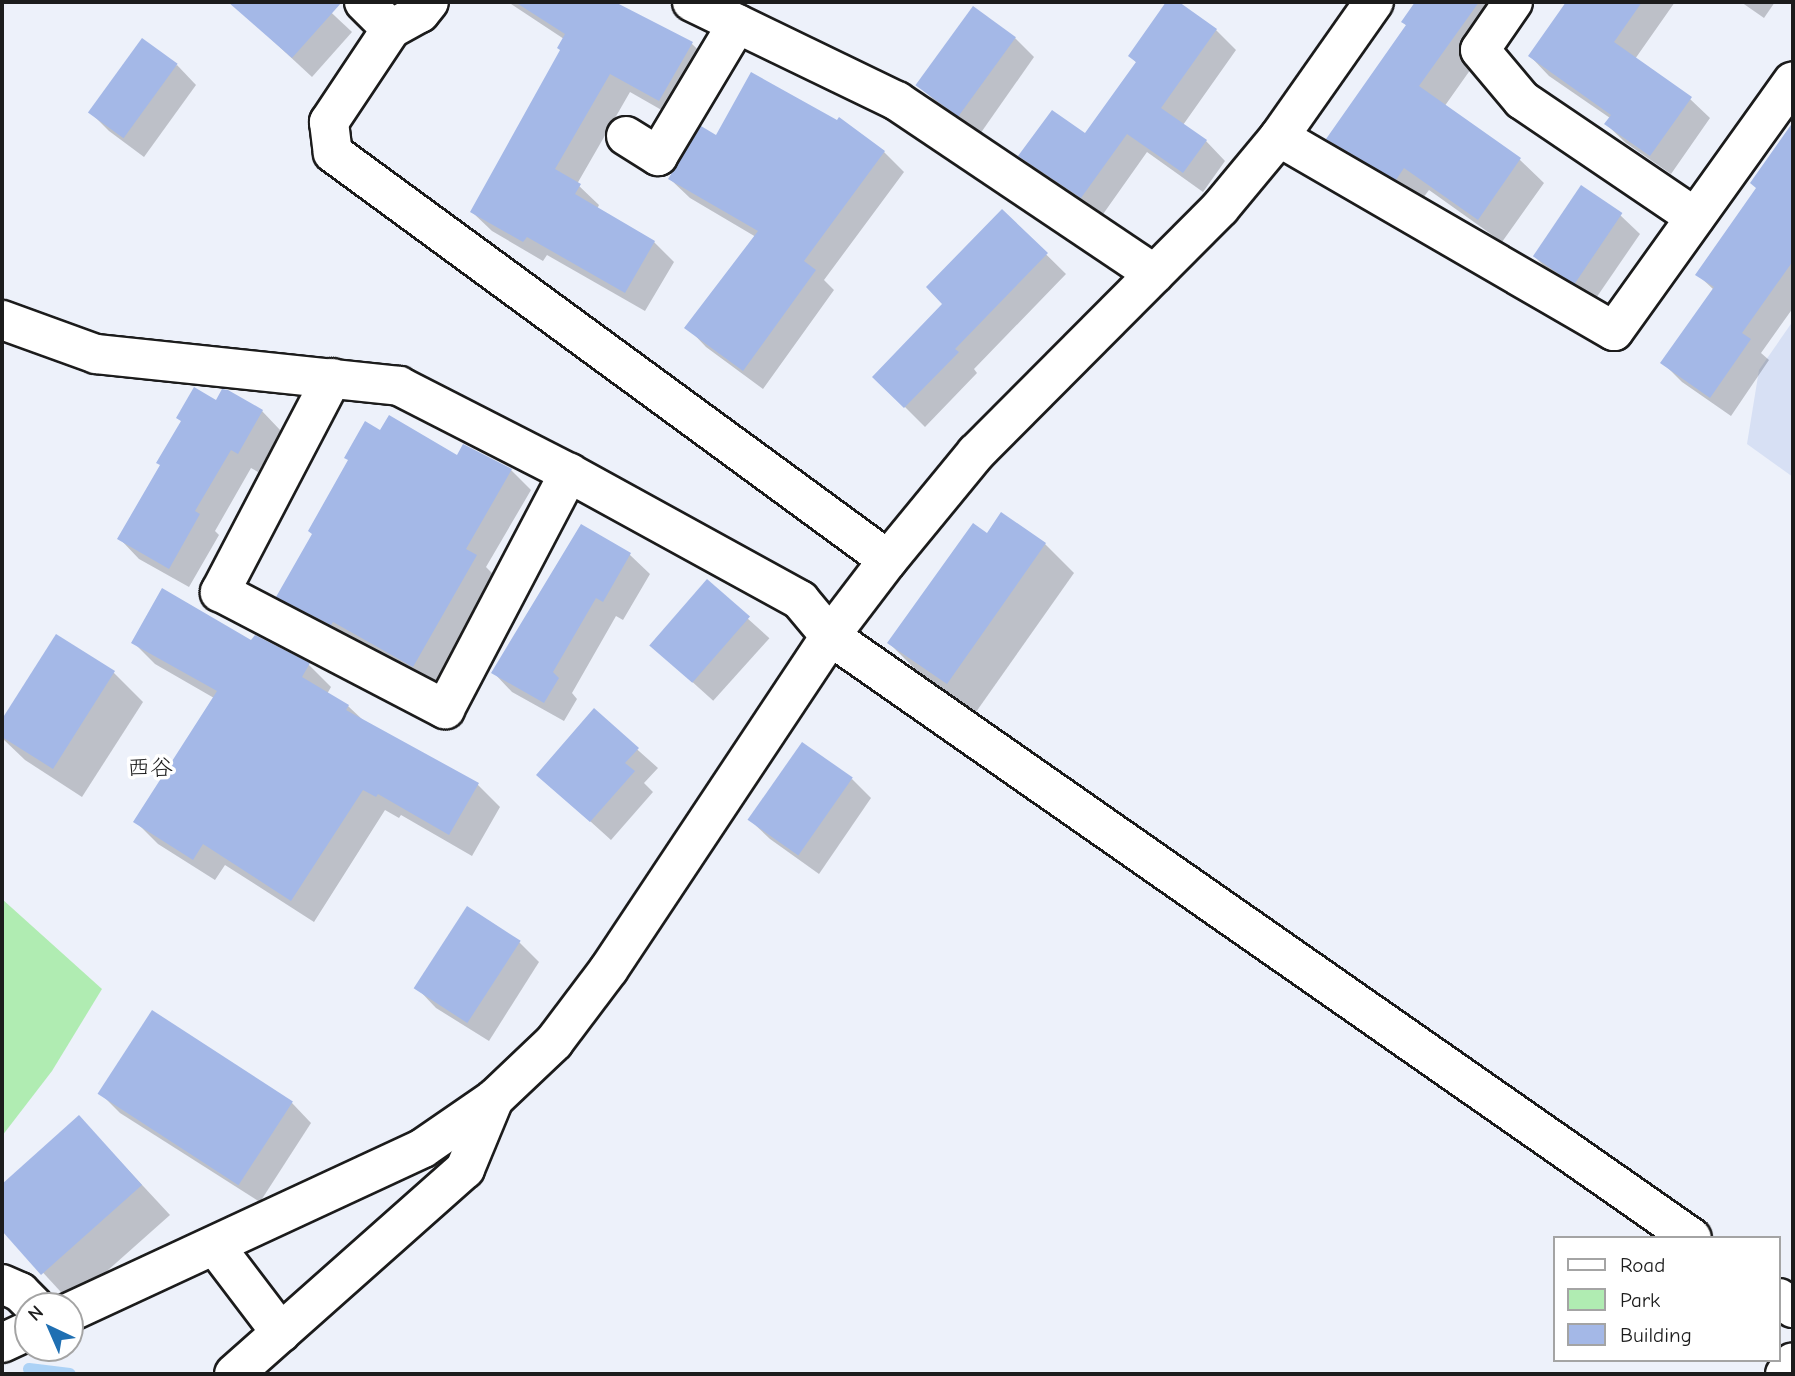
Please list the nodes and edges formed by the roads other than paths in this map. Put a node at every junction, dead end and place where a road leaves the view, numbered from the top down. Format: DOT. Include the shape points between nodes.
graph roads {
  1 [pos="365,2"];
  2 [pos="429,2"];
  3 [pos="692,2"];
  4 [pos="1374,2"];
  5 [pos="1513,2"];
  6 [pos="737,23"];
  7 [pos="391,29"];
  8 [pos="1793,81"];
  9 [pos="626,136"];
  10 [pos="1279,138"];
  11 [pos="1695,217"];
  12 [pos="1154,274"];
  13 [pos="2,320"];
  14 [pos="332,378"];
  15 [pos="569,473"];
  16 [pos="888,560"];
  17 [pos="830,636"];
  18 [pos="494,1099"];
  19 [pos="1689,1236"];
  20 [pos="215,1246"];
  21 [pos="2,1284"];
  22 [pos="20,1292"];
  23 [pos="84,1306"];
  24 [pos="281,1333"];
  25 [pos="1793,1362"];
  26 [pos="234,1374"];
  27 [pos="1785,1374"];
  1 -- 7 [label="street"];
  2 -- 7 [label="street" via="420,13"];
  3 -- 6 [label="street"];
  4 -- 10 [label="street"];
  5 -- 11 [label="street" via="1480,50 1522,100"];
  6 -- 9 [label="street" via="658,156"];
  6 -- 12 [label="street" via="897,101"];
  7 -- 16 [label="street" via="329,122 333,153"];
  8 -- 11 [label="street"];
  10 -- 11 [label="street" via="1614,331"];
  10 -- 12 [label="street" via="1220,208"];
  12 -- 16 [label="street" via="976,453"];
  13 -- 14 [label="street" via="96,354"];
  14 -- 15 [label="street" via="399,386"];
  14 -- 15 [label="street" via="220,592 445,709"];
  15 -- 17 [label="street" via="800,600"];
  16 -- 17 [label="street"];
  17 -- 18 [label="street" via="609,969 554,1042"];
  17 -- 19 [label="street"];
  18 -- 20 [label="street" via="423,1148"];
  18 -- 24 [label="street" via="465,1169"];
  20 -- 23 [label="street"];
  20 -- 24 [label="street"];
  21 -- 22 [label="street"];
  24 -- 26 [label="street"];
  25 -- 27 [label="street"];
}
